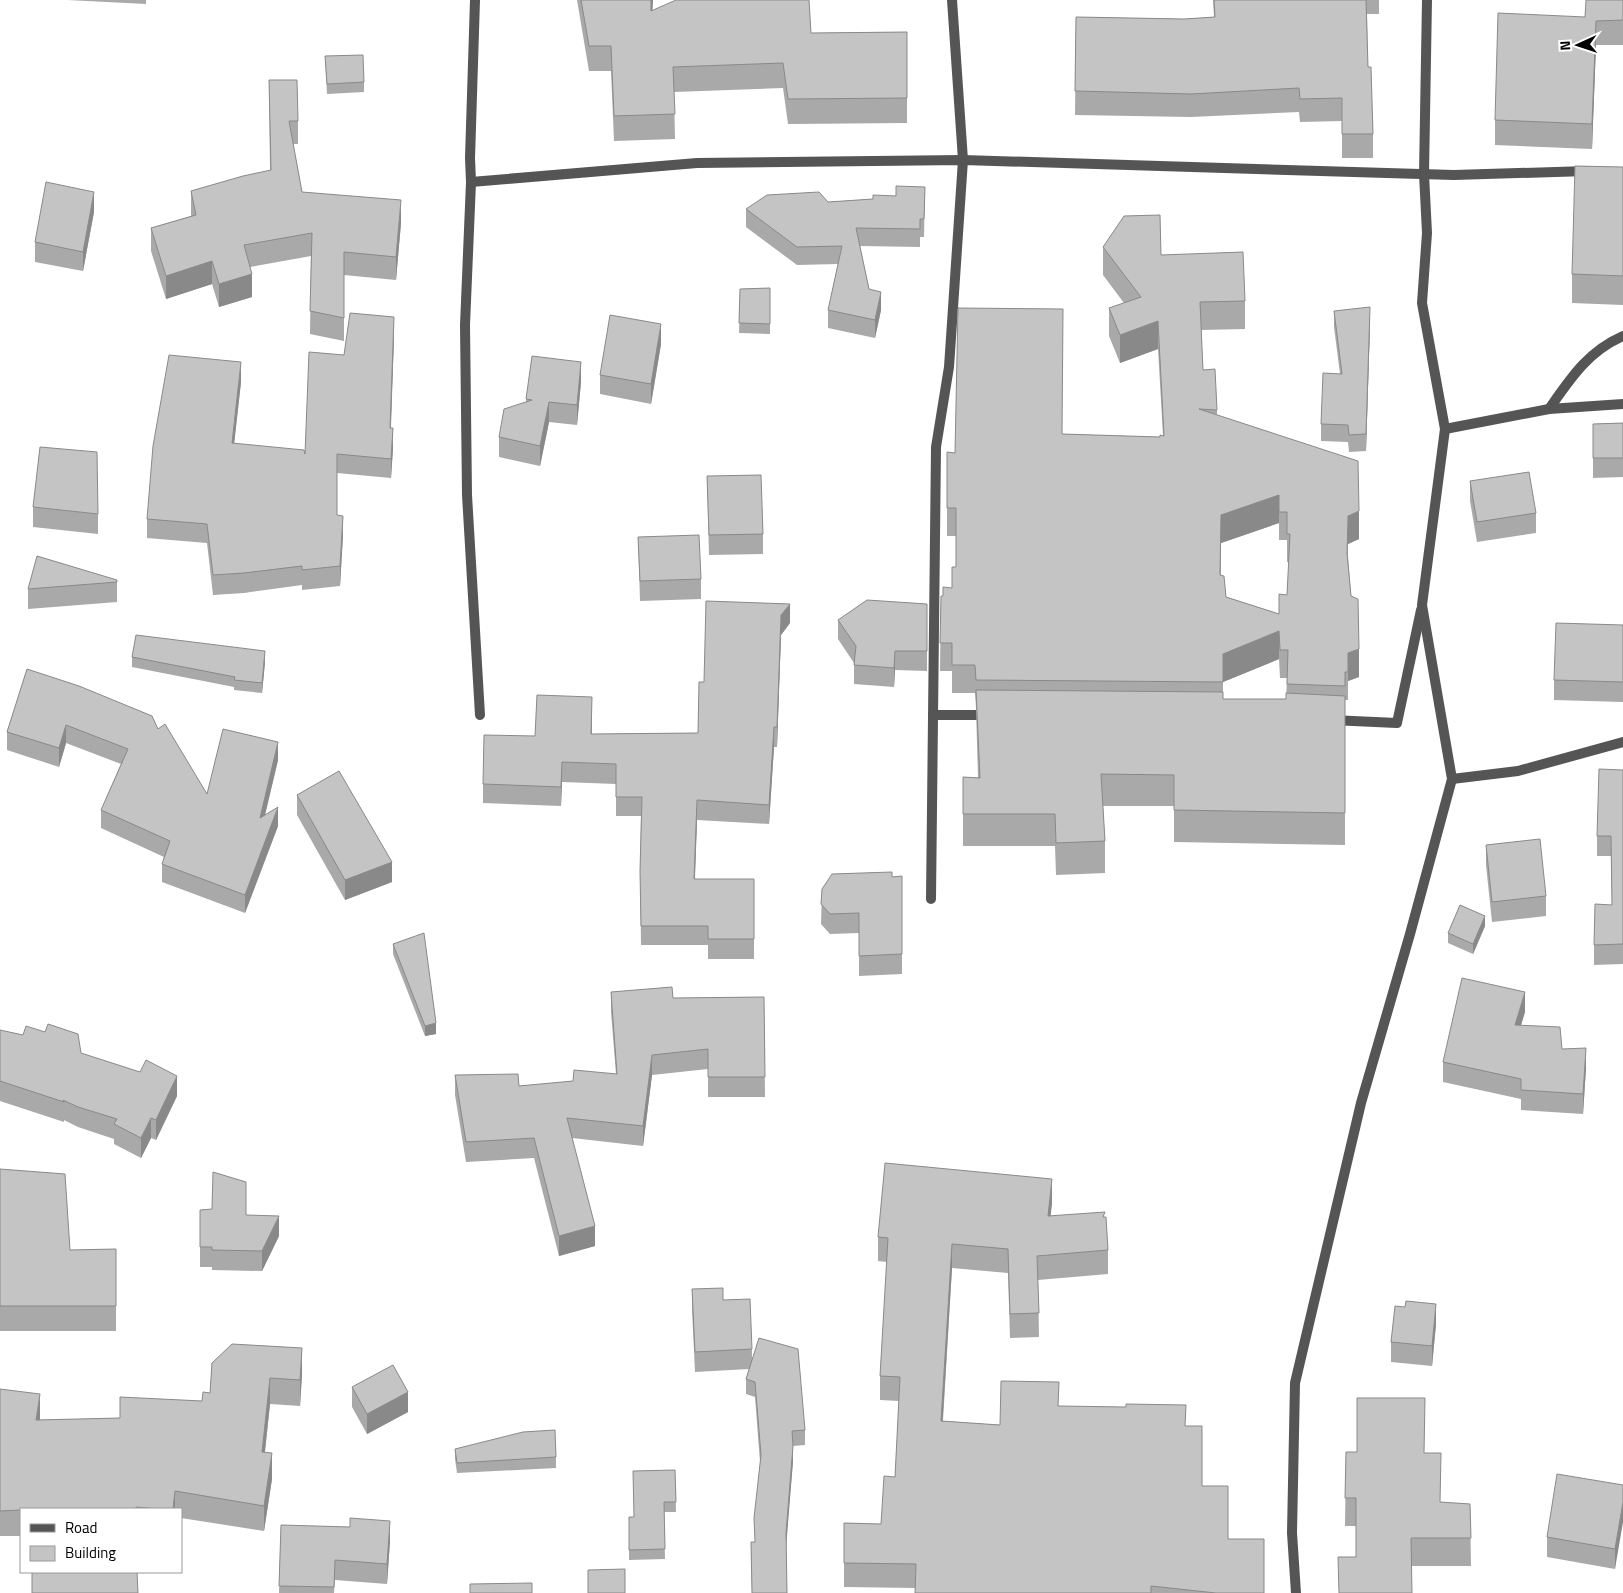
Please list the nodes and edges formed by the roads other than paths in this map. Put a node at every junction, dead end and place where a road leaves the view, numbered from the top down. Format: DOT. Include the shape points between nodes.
graph roads {
  1 [pos="475,0"];
  2 [pos="952,0"];
  3 [pos="1427,0"];
  4 [pos="963,160"];
  5 [pos="1593,170"];
  6 [pos="1424,174"];
  7 [pos="471,182"];
  8 [pos="1623,336"];
  9 [pos="1623,404"];
  10 [pos="1549,409"];
  11 [pos="1445,429"];
  12 [pos="1422,605"];
  13 [pos="480,715"];
  14 [pos="933,715"];
  15 [pos="1001,715"];
  16 [pos="1318,720"];
  17 [pos="1623,742"];
  18 [pos="1452,779"];
  19 [pos="931,899"];
  20 [pos="1296,1593"];
  1 -- 7 [label="street"];
  2 -- 4 [label="street"];
  3 -- 6 [label="street"];
  4 -- 6 [label="street"];
  4 -- 7 [label="street" via="697,163"];
  4 -- 14 [label="street" via="948,367 936,447"];
  5 -- 6 [label="street"];
  6 -- 11 [label="street" via="1428,233 1422,303"];
  7 -- 13 [label="street" via="465,325 467,495"];
  8 -- 10 [label="street" via="1608,342 1577,369"];
  9 -- 10 [label="street"];
  10 -- 11 [label="street"];
  11 -- 12 [label="street"];
  12 -- 16 [label="street" via="1397,723"];
  12 -- 18 [label="street"];
  14 -- 15 [label="street"];
  14 -- 19 [label="street"];
  17 -- 18 [label="street" via="1518,771"];
  18 -- 20 [label="street" via="1361,1103 1295,1382 1292,1533"];
}
